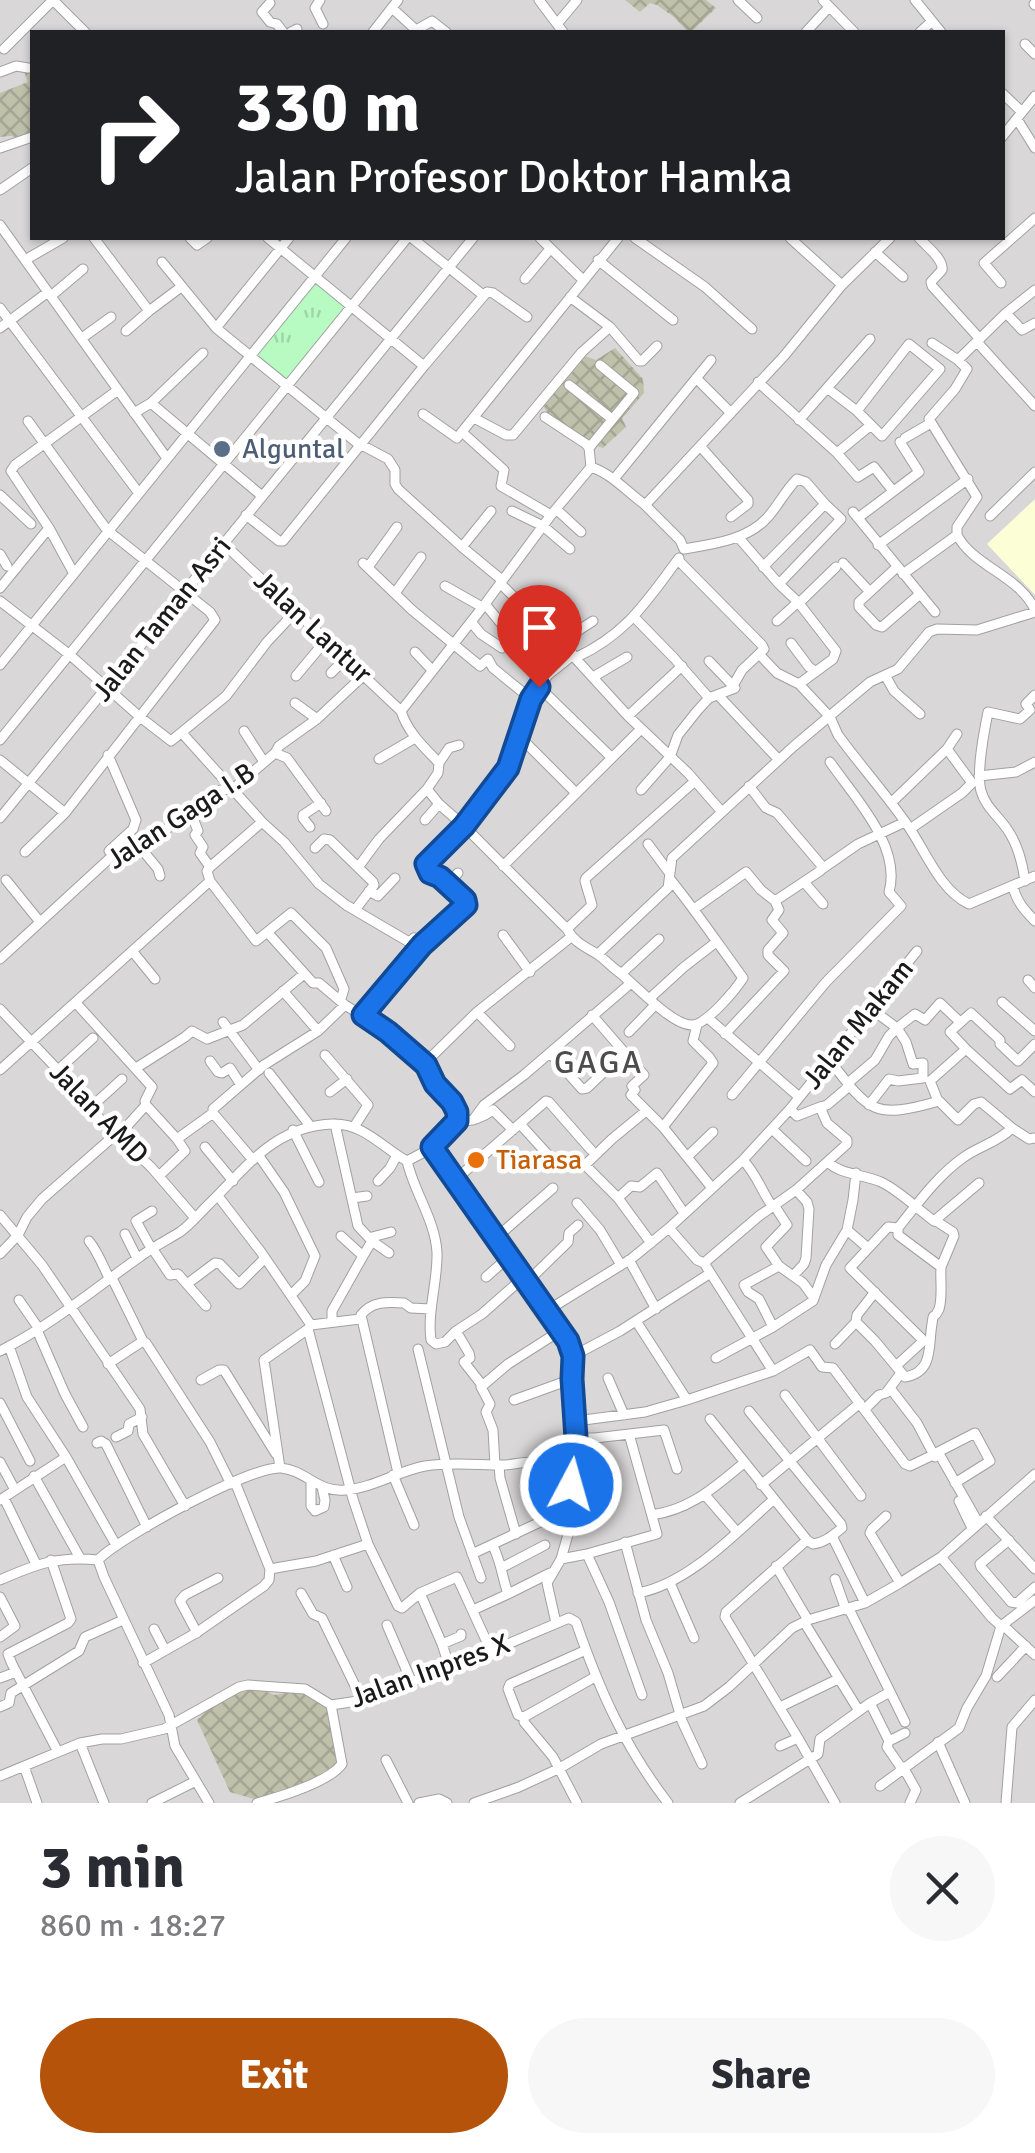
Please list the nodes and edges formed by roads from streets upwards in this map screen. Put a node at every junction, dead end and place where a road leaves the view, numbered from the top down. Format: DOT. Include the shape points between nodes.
graph roads {
  1 [pos="320,0"];
  2 [pos="538,0"];
  3 [pos="577,0"];
  4 [pos="738,0"];
  5 [pos="915,0"];
  6 [pos="56,1"];
  7 [pos="270,3"];
  8 [pos="395,4"];
  9 [pos="826,4"];
  10 [pos="757,18"];
  11 [pos="930,22"];
  12 [pos="323,24"];
  13 [pos="560,28"];
  14 [pos="843,28"];
  15 [pos="83,30"];
  16 [pos="282,30"];
  17 [pos="374,30"];
  18 [pos="416,30"];
  19 [pos="416,30"];
  20 [pos="443,30"];
  21 [pos="807,30"];
  22 [pos="922,30"];
  23 [pos="939,30"];
  24 [pos="1025,44"];
  25 [pos="4,49"];
  26 [pos="1035,54"];
  27 [pos="28,68"];
  28 [pos="0,72"];
  29 [pos="1035,96"];
  30 [pos="1005,97"];
  31 [pos="1019,116"];
  32 [pos="1005,132"];
  33 [pos="30,137"];
  34 [pos="0,148"];
  35 [pos="1035,148"];
  36 [pos="30,169"];
  37 [pos="0,190"];
  38 [pos="1035,218"];
  39 [pos="0,225"];
  40 [pos="56,240"];
  41 [pos="100,240"];
  42 [pos="270,240"];
  43 [pos="287,240"];
  44 [pos="344,240"];
  45 [pos="408,240"];
  46 [pos="413,240"];
  47 [pos="470,240"];
  48 [pos="542,240"];
  49 [pos="616,240"];
  50 [pos="638,240"];
  51 [pos="888,240"];
  52 [pos="920,240"];
  53 [pos="802,241"];
  54 [pos="280,248"];
  55 [pos="550,249"];
  56 [pos="875,252"];
  57 [pos="26,260"];
  58 [pos="598,260"];
  59 [pos="162,262"];
  60 [pos="448,267"];
  61 [pos="83,270"];
  62 [pos="314,277"];
  63 [pos="903,278"];
  64 [pos="525,279"];
  65 [pos="582,279"];
  66 [pos="1001,283"];
  67 [pos="842,285"];
  68 [pos="181,288"];
  69 [pos="50,294"];
  70 [pos="1034,294"];
  71 [pos="483,296"];
  72 [pos="570,297"];
  73 [pos="0,308"];
  74 [pos="352,308"];
  75 [pos="149,312"];
  76 [pos="1006,314"];
  77 [pos="111,317"];
  78 [pos="528,318"];
  79 [pos="673,320"];
  80 [pos="1035,323"];
  81 [pos="5,324"];
  82 [pos="610,327"];
  83 [pos="216,328"];
  84 [pos="752,329"];
  85 [pos="126,331"];
  86 [pos="82,338"];
  87 [pos="390,338"];
  88 [pos="870,339"];
  89 [pos="978,341"];
  90 [pos="932,344"];
  91 [pos="657,346"];
  92 [pos="202,353"];
  93 [pos="251,355"];
  94 [pos="711,360"];
  95 [pos="958,360"];
  96 [pos="424,366"];
  97 [pos="600,366"];
  98 [pos="696,378"];
  99 [pos="758,382"];
  100 [pos="569,385"];
  101 [pos="288,386"];
  102 [pos="828,388"];
  103 [pos="118,390"];
  104 [pos="150,403"];
  105 [pos="1035,406"];
  106 [pos="857,411"];
  107 [pos="134,413"];
  108 [pos="731,413"];
  109 [pos="423,414"];
  110 [pos="326,417"];
  111 [pos="545,417"];
  112 [pos="81,418"];
  113 [pos="474,418"];
  114 [pos="612,419"];
  115 [pos="28,420"];
  116 [pos="799,420"];
  117 [pos="931,423"];
  118 [pos="871,425"];
  119 [pos="186,434"];
  120 [pos="460,435"];
  121 [pos="44,444"];
  122 [pos="362,445"];
  123 [pos="700,446"];
  124 [pos="589,448"];
  125 [pos="837,453"];
  126 [pos="166,458"];
  127 [pos="224,466"];
  128 [pos="591,466"];
  129 [pos="1035,472"];
  130 [pos="614,479"];
  131 [pos="968,480"];
  132 [pos="892,491"];
  133 [pos="138,492"];
  134 [pos="0,495"];
  135 [pos="262,496"];
  136 [pos="978,498"];
  137 [pos="644,504"];
  138 [pos="826,504"];
  139 [pos="490,511"];
  140 [pos="512,511"];
  141 [pos="553,512"];
  142 [pos="246,515"];
  143 [pos="731,517"];
  144 [pos="31,524"];
  145 [pos="543,526"];
  146 [pos="49,528"];
  147 [pos="397,528"];
  148 [pos="108,530"];
  149 [pos="581,532"];
  150 [pos="957,534"];
  151 [pos="738,537"];
  152 [pos="224,544"];
  153 [pos="878,545"];
  154 [pos="462,547"];
  155 [pos="570,549"];
  156 [pos="684,549"];
  157 [pos="0,554"];
  158 [pos="421,557"];
  159 [pos="678,560"];
  160 [pos="146,562"];
  161 [pos="7,566"];
  162 [pos="763,567"];
  163 [pos="900,571"];
  164 [pos="74,572"];
  165 [pos="501,581"];
  166 [pos="779,584"];
  167 [pos="445,586"];
  168 [pos="0,588"];
  169 [pos="870,592"];
  170 [pos="184,593"];
  171 [pos="395,593"];
  172 [pos="920,594"];
  173 [pos="0,601"];
  174 [pos="798,603"];
  175 [pos="484,606"];
  176 [pos="296,611"];
  177 [pos="1035,611"];
  178 [pos="634,618"];
  179 [pos="778,620"];
  180 [pos="593,621"];
  181 [pos="471,622"];
  182 [pos="32,626"];
  183 [pos="946,629"];
  184 [pos="508,632"];
  185 [pos="326,640"];
  186 [pos="564,640"];
  187 [pos="791,644"];
  188 [pos="452,645"];
  189 [pos="502,648"];
  190 [pos="415,652"];
  191 [pos="760,654"];
  192 [pos="70,655"];
  193 [pos="574,657"];
  194 [pos="627,657"];
  195 [pos="346,658"];
  196 [pos="709,661"];
  197 [pos="0,665"];
  198 [pos="682,666"];
  199 [pos="432,670"];
  200 [pos="815,671"];
  201 [pos="330,674"];
  202 [pos="364,675"];
  203 [pos="885,675"];
  204 [pos="296,676"];
  205 [pos="593,677"];
  206 [pos="734,684"];
  207 [pos="799,684"];
  208 [pos="539,687"];
  209 [pos="106,688"];
  210 [pos="1035,696"];
  211 [pos="717,698"];
  212 [pos="531,699"];
  213 [pos="295,703"];
  214 [pos="400,711"];
  215 [pos="920,714"];
  216 [pos="628,716"];
  217 [pos="140,717"];
  218 [pos="830,717"];
  219 [pos="316,720"];
  220 [pos="641,729"];
  221 [pos="244,731"];
  222 [pos="182,733"];
  223 [pos="957,734"];
  224 [pos="520,737"];
  225 [pos="414,738"];
  226 [pos="0,740"];
  227 [pos="458,746"];
  228 [pos="947,749"];
  229 [pos="276,753"];
  230 [pos="108,756"];
  231 [pos="611,756"];
  232 [pos="670,757"];
  233 [pos="379,759"];
  234 [pos="0,760"];
  235 [pos="779,760"];
  236 [pos="264,762"];
  237 [pos="830,762"];
  238 [pos="1035,762"];
  239 [pos="439,763"];
  240 [pos="979,776"];
  241 [pos="871,780"];
  242 [pos="694,781"];
  243 [pos="29,782"];
  244 [pos="750,786"];
  245 [pos="233,789"];
  246 [pos="427,789"];
  247 [pos="641,790"];
  248 [pos="576,793"];
  249 [pos="854,796"];
  250 [pos="891,803"];
  251 [pos="439,804"];
  252 [pos="65,812"];
  253 [pos="722,812"];
  254 [pos="191,813"];
  255 [pos="0,818"];
  256 [pos="425,820"];
  257 [pos="262,822"];
  258 [pos="908,825"];
  259 [pos="464,826"];
  260 [pos="310,828"];
  261 [pos="880,833"];
  262 [pos="648,844"];
  263 [pos="140,846"];
  264 [pos="315,848"];
  265 [pos="109,851"];
  266 [pos="26,852"];
  267 [pos="358,866"];
  268 [pos="502,866"];
  269 [pos="210,867"];
  270 [pos="822,868"];
  271 [pos="458,873"];
  272 [pos="160,876"];
  273 [pos="670,876"];
  274 [pos="1035,876"];
  275 [pos="395,878"];
  276 [pos="6,880"];
  277 [pos="210,880"];
  278 [pos="1025,881"];
  279 [pos="804,882"];
  280 [pos="447,884"];
  281 [pos="1012,886"];
  282 [pos="369,891"];
  283 [pos="775,901"];
  284 [pos="823,904"];
  285 [pos="694,909"];
  286 [pos="355,910"];
  287 [pos="1035,921"];
  288 [pos="40,922"];
  289 [pos="268,933"];
  290 [pos="569,933"];
  291 [pos="503,935"];
  292 [pos="659,939"];
  293 [pos="716,943"];
  294 [pos="422,945"];
  295 [pos="917,950"];
  296 [pos="133,952"];
  297 [pos="598,954"];
  298 [pos="0,960"];
  299 [pos="530,972"];
  300 [pos="304,974"];
  301 [pos="622,974"];
  302 [pos="155,979"];
  303 [pos="632,983"];
  304 [pos="283,990"];
  305 [pos="343,1002"];
  306 [pos="652,1002"];
  307 [pos="1002,1002"];
  308 [pos="76,1003"];
  309 [pos="870,1008"];
  310 [pos="0,1010"];
  311 [pos="477,1012"];
  312 [pos="363,1015"];
  313 [pos="592,1015"];
  314 [pos="708,1018"];
  315 [pos="223,1022"];
  316 [pos="960,1022"];
  317 [pos="697,1025"];
  318 [pos="897,1028"];
  319 [pos="232,1031"];
  320 [pos="318,1031"];
  321 [pos="1035,1031"];
  322 [pos="629,1032"];
  323 [pos="725,1034"];
  324 [pos="93,1038"];
  325 [pos="32,1043"];
  326 [pos="1035,1044"];
  327 [pos="510,1046"];
  328 [pos="966,1049"];
  329 [pos="625,1052"];
  330 [pos="550,1053"];
  331 [pos="325,1055"];
  332 [pos="1024,1055"];
  333 [pos="829,1059"];
  334 [pos="210,1061"];
  335 [pos="759,1063"];
  336 [pos="426,1065"];
  337 [pos="1035,1065"];
  338 [pos="136,1068"];
  339 [pos="0,1070"];
  340 [pos="58,1070"];
  341 [pos="264,1071"];
  342 [pos="122,1078"];
  343 [pos="347,1079"];
  344 [pos="848,1083"];
  345 [pos="241,1085"];
  346 [pos="330,1092"];
  347 [pos="1035,1092"];
  348 [pos="732,1095"];
  349 [pos="798,1096"];
  350 [pos="938,1101"];
  351 [pos="146,1104"];
  352 [pos="869,1104"];
  353 [pos="820,1107"];
  354 [pos="90,1108"];
  355 [pos="790,1109"];
  356 [pos="214,1110"];
  357 [pos="646,1111"];
  358 [pos="473,1120"];
  359 [pos="457,1121"];
  360 [pos="335,1124"];
  361 [pos="354,1126"];
  362 [pos="311,1127"];
  363 [pos="516,1127"];
  364 [pos="663,1127"];
  365 [pos="1011,1127"];
  366 [pos="293,1130"];
  367 [pos="773,1130"];
  368 [pos="712,1132"];
  369 [pos="117,1135"];
  370 [pos="1035,1138"];
  371 [pos="177,1139"];
  372 [pos="205,1147"];
  373 [pos="432,1147"];
  374 [pos="591,1150"];
  375 [pos="687,1156"];
  376 [pos="550,1157"];
  377 [pos="256,1158"];
  378 [pos="402,1158"];
  379 [pos="744,1160"];
  380 [pos="806,1161"];
  381 [pos="828,1162"];
  382 [pos="856,1173"];
  383 [pos="462,1174"];
  384 [pos="159,1176"];
  385 [pos="232,1180"];
  386 [pos="378,1180"];
  387 [pos="318,1182"];
  388 [pos="979,1182"];
  389 [pos="553,1188"];
  390 [pos="712,1188"];
  391 [pos="796,1190"];
  392 [pos="218,1196"];
  393 [pos="368,1196"];
  394 [pos="352,1198"];
  395 [pos="618,1198"];
  396 [pos="577,1203"];
  397 [pos="773,1206"];
  398 [pos="915,1206"];
  399 [pos="152,1211"];
  400 [pos="684,1212"];
  401 [pos="0,1215"];
  402 [pos="196,1218"];
  403 [pos="936,1220"];
  404 [pos="578,1225"];
  405 [pos="670,1228"];
  406 [pos="898,1228"];
  407 [pos="847,1230"];
  408 [pos="391,1232"];
  409 [pos="124,1234"];
  410 [pos="18,1235"];
  411 [pos="341,1236"];
  412 [pos="497,1237"];
  413 [pos="89,1241"];
  414 [pos="372,1241"];
  415 [pos="651,1243"];
  416 [pos="152,1248"];
  417 [pos="868,1248"];
  418 [pos="389,1253"];
  419 [pos="0,1254"];
  420 [pos="363,1256"];
  421 [pos="510,1256"];
  422 [pos="137,1258"];
  423 [pos="265,1258"];
  424 [pos="625,1263"];
  425 [pos="704,1263"];
  426 [pos="779,1266"];
  427 [pos="941,1267"];
  428 [pos="709,1274"];
  429 [pos="792,1276"];
  430 [pos="486,1277"];
  431 [pos="110,1279"];
  432 [pos="525,1280"];
  433 [pos="188,1284"];
  434 [pos="875,1292"];
  435 [pos="292,1295"];
  436 [pos="814,1298"];
  437 [pos="19,1300"];
  438 [pos="206,1306"];
  439 [pos="70,1309"];
  440 [pos="431,1309"];
  441 [pos="656,1309"];
  442 [pos="548,1310"];
  443 [pos="360,1319"];
  444 [pos="636,1321"];
  445 [pos="332,1322"];
  446 [pos="856,1322"];
  447 [pos="310,1327"];
  448 [pos="773,1327"];
  449 [pos="38,1330"];
  450 [pos="456,1330"];
  451 [pos="562,1330"];
  452 [pos="754,1338"];
  453 [pos="142,1341"];
  454 [pos="834,1344"];
  455 [pos="4,1348"];
  456 [pos="418,1349"];
  457 [pos="573,1356"];
  458 [pos="716,1358"];
  459 [pos="464,1362"];
  460 [pos="108,1364"];
  461 [pos="451,1368"];
  462 [pos="773,1370"];
  463 [pos="899,1370"];
  464 [pos="608,1378"];
  465 [pos="572,1379"];
  466 [pos="201,1380"];
  467 [pos="482,1385"];
  468 [pos="890,1388"];
  469 [pos="784,1395"];
  470 [pos="514,1400"];
  471 [pos="686,1400"];
  472 [pos="0,1403"];
  473 [pos="862,1406"];
  474 [pos="750,1411"];
  475 [pos="142,1416"];
  476 [pos="624,1416"];
  477 [pos="710,1419"];
  478 [pos="576,1420"];
  479 [pos="83,1426"];
  480 [pos="629,1434"];
  481 [pos="116,1436"];
  482 [pos="576,1438"];
  483 [pos="817,1438"];
  484 [pos="97,1443"];
  485 [pos="934,1454"];
  486 [pos="66,1456"];
  487 [pos="790,1460"];
  488 [pos="30,1461"];
  489 [pos="570,1461"];
  490 [pos="0,1462"];
  491 [pos="279,1462"];
  492 [pos="744,1463"];
  493 [pos="446,1464"];
  494 [pos="497,1465"];
  495 [pos="677,1469"];
  496 [pos="396,1474"];
  497 [pos="1035,1474"];
  498 [pos="34,1476"];
  499 [pos="312,1481"];
  500 [pos="233,1483"];
  501 [pos="955,1483"];
  502 [pos="571,1485"];
  503 [pos="762,1485"];
  504 [pos="322,1487"];
  505 [pos="543,1487"];
  506 [pos="352,1489"];
  507 [pos="14,1490"];
  508 [pos="705,1495"];
  509 [pos="861,1496"];
  510 [pos="2,1499"];
  511 [pos="774,1500"];
  512 [pos="185,1506"];
  513 [pos="572,1511"];
  514 [pos="652,1515"];
  515 [pos="886,1516"];
  516 [pos="979,1522"];
  517 [pos="414,1525"];
  518 [pos="147,1527"];
  519 [pos="737,1532"];
  520 [pos="516,1534"];
  521 [pos="832,1536"];
  522 [pos="808,1540"];
  523 [pos="1009,1540"];
  524 [pos="624,1542"];
  525 [pos="368,1544"];
  526 [pos="116,1545"];
  527 [pos="545,1545"];
  528 [pos="492,1546"];
  529 [pos="472,1554"];
  530 [pos="586,1554"];
  531 [pos="333,1555"];
  532 [pos="941,1557"];
  533 [pos="80,1558"];
  534 [pos="561,1559"];
  535 [pos="50,1560"];
  536 [pos="98,1560"];
  537 [pos="36,1564"];
  538 [pos="776,1566"];
  539 [pos="501,1568"];
  540 [pos="270,1569"];
  541 [pos="1035,1570"];
  542 [pos="551,1573"];
  543 [pos="218,1578"];
  544 [pos="481,1578"];
  545 [pos="834,1579"];
  546 [pos="0,1580"];
  547 [pos="670,1583"];
  548 [pos="900,1583"];
  549 [pos="347,1587"];
  550 [pos="1035,1587"];
  551 [pos="638,1593"];
  552 [pos="301,1594"];
  553 [pos="420,1594"];
  554 [pos="508,1594"];
  555 [pos="0,1597"];
  556 [pos="1035,1600"];
  557 [pos="866,1602"];
  558 [pos="847,1609"];
  559 [pos="473,1610"];
  560 [pos="123,1620"];
  561 [pos="806,1621"];
  562 [pos="556,1623"];
  563 [pos="387,1624"];
  564 [pos="1001,1626"];
  565 [pos="154,1629"];
  566 [pos="196,1632"];
  567 [pos="462,1634"];
  568 [pos="0,1637"];
  569 [pos="694,1638"];
  570 [pos="442,1644"];
  571 [pos="0,1645"];
  572 [pos="1026,1646"];
  573 [pos="165,1650"];
  574 [pos="586,1650"];
  575 [pos="491,1651"];
  576 [pos="8,1654"];
  577 [pos="1035,1655"];
  578 [pos="143,1663"];
  579 [pos="754,1664"];
  580 [pos="450,1668"];
  581 [pos="16,1672"];
  582 [pos="594,1677"];
  583 [pos="997,1677"];
  584 [pos="0,1678"];
  585 [pos="838,1679"];
  586 [pos="412,1683"];
  587 [pos="23,1686"];
  588 [pos="890,1692"];
  589 [pos="642,1695"];
  590 [pos="362,1700"];
  591 [pos="1035,1700"];
  592 [pos="870,1704"];
  593 [pos="331,1705"];
  594 [pos="780,1707"];
  595 [pos="0,1708"];
  596 [pos="859,1711"];
  597 [pos="681,1714"];
  598 [pos="524,1717"];
  599 [pos="171,1726"];
  600 [pos="624,1735"];
  601 [pos="798,1738"];
  602 [pos="889,1741"];
  603 [pos="938,1742"];
  604 [pos="80,1743"];
  605 [pos="780,1746"];
  606 [pos="58,1752"];
  607 [pos="386,1760"];
  608 [pos="811,1761"];
  609 [pos="702,1764"];
  610 [pos="24,1766"];
  611 [pos="904,1767"];
  612 [pos="560,1768"];
  613 [pos="0,1776"];
  614 [pos="196,1780"];
  615 [pos="880,1786"];
  616 [pos="431,1801"];
  617 [pos="481,1802"];
  618 [pos="37,1803"];
  619 [pos="104,1803"];
  620 [pos="152,1803"];
  621 [pos="209,1803"];
  622 [pos="257,1803"];
  623 [pos="408,1803"];
  624 [pos="419,1803"];
  625 [pos="446,1803"];
  626 [pos="577,1803"];
  627 [pos="668,1803"];
  628 [pos="740,1803"];
  629 [pos="834,1803"];
  630 [pos="910,1803"];
  631 [pos="965,1803"];
  632 [pos="1006,1803"];
  1 -- 12 [label="street" via="315,8"];
  2 -- 13 [label="street"];
  3 -- 13 [label="street"];
  4 -- 10 [label="street"];
  5 -- 11 [label="street"];
  6 -- 15 [label="street"];
  6 -- 25 [label="street"];
  7 -- 16 [label="street" via="262,12"];
  8 -- 17 [label="street"];
  8 -- 18 [label="street"];
  9 -- 14 [label="street"];
  9 -- 21 [label="street"];
  11 -- 22 [label="street"];
  11 -- 23 [label="street"];
  19 -- 20 [label="street" via="431,21"];
  24 -- 26 [label="street"];
  27 -- 28 [label="street"];
  29 -- 31 [label="street"];
  30 -- 31 [label="street"];
  31 -- 32 [label="street"];
  31 -- 35 [label="street"];
  33 -- 34 [label="street"];
  36 -- 37 [label="street"];
  38 -- 66 [label="street" via="984,263"];
  39 -- 57 [label="street"];
  40 -- 57 [label="street"];
  41 -- 75 [label="street"];
  42 -- 54 [label="street"];
  43 -- 54 [label="street"];
  44 -- 62 [label="street"];
  45 -- 74 [label="street"];
  46 -- 60 [label="street"];
  47 -- 60 [label="street"];
  48 -- 55 [label="street"];
  49 -- 58 [label="street"];
  50 -- 84 [label="street"];
  51 -- 56 [label="street"];
  52 -- 89 [label="street" via="942,267 932,286"];
  53 -- 67 [label="street"];
  54 -- 62 [label="street"];
  54 -- 83 [label="street"];
  55 -- 64 [label="street"];
  55 -- 65 [label="street"];
  56 -- 63 [label="street"];
  56 -- 67 [label="street"];
  57 -- 69 [label="street"];
  58 -- 65 [label="street"];
  58 -- 79 [label="street"];
  59 -- 68 [label="street"];
  60 -- 71 [label="street"];
  60 -- 87 [label="street"];
  61 -- 69 [label="street"];
  62 -- 74 [label="street"];
  62 -- 93 [label="street"];
  65 -- 72 [label="street"];
  67 -- 99 [label="street"];
  68 -- 75 [label="street"];
  68 -- 83 [label="street"];
  69 -- 81 [label="street"];
  69 -- 86 [label="street"];
  70 -- 76 [label="street"];
  71 -- 78 [label="street" via="494,292"];
  71 -- 96 [label="street, Jalan Taman Asri"];
  72 -- 82 [label="street"];
  72 -- 113 [label="street"];
  73 -- 81 [label="street"];
  74 -- 87 [label="street"];
  74 -- 101 [label="street"];
  75 -- 85 [label="street"];
  76 -- 80 [label="street" via="1022,330"];
  76 -- 89 [label="street"];
  77 -- 86 [label="street"];
  81 -- 112 [label="street"];
  82 -- 91 [label="street" via="640,362"];
  82 -- 113 [label="street" via="512,434"];
  83 -- 93 [label="street"];
  86 -- 103 [label="street"];
  87 -- 96 [label="street"];
  87 -- 110 [label="street"];
  88 -- 102 [label="street"];
  89 -- 95 [label="street"];
  89 -- 105 [label="street"];
  90 -- 95 [label="street"];
  92 -- 104 [label="street"];
  93 -- 101 [label="street"];
  93 -- 119 [label="street"];
  94 -- 98 [label="street"];
  95 -- 117 [label="street" via="967,372"];
  96 -- 122 [label="street, Jalan Taman Asri"];
  97 -- 114 [label="street" via="634,393"];
  98 -- 108 [label="street"];
  98 -- 130 [label="street"];
  99 -- 108 [label="street"];
  99 -- 116 [label="street"];
  100 -- 114 [label="street"];
  101 -- 110 [label="street"];
  101 -- 127 [label="street"];
  102 -- 106 [label="street"];
  102 -- 116 [label="street"];
  103 -- 107 [label="street"];
  103 -- 112 [label="street"];
  104 -- 107 [label="street"];
  104 -- 119 [label="street"];
  106 -- 118 [label="street"];
  106 -- 118 [label="street" via="909,344 940,369 882,436"];
  107 -- 126 [label="street"];
  108 -- 123 [label="street"];
  109 -- 120 [label="street"];
  110 -- 122 [label="street"];
  110 -- 135 [label="street"];
  111 -- 124 [label="street"];
  112 -- 121 [label="street"];
  112 -- 133 [label="street"];
  113 -- 120 [label="street"];
  114 -- 124 [label="street"];
  115 -- 121 [label="street"];
  116 -- 125 [label="street"];
  117 -- 131 [label="street"];
  117 -- 132 [label="street" via="902,440 919,472"];
  118 -- 125 [label="street"];
  119 -- 126 [label="street"];
  119 -- 127 [label="street"];
  120 -- 141 [label="street" via="504,470 501,486"];
  121 -- 146 [label="street" via="11,471"];
  121 -- 148 [label="street"];
  122 -- 142 [label="street, Jalan Taman Asri" via="282,542"];
  122 -- 154 [label="street" via="388,459 398,489"];
  123 -- 137 [label="street"];
  123 -- 143 [label="street" via="748,500"];
  124 -- 128 [label="street"];
  125 -- 132 [label="street" via="858,477 874,467"];
  126 -- 133 [label="street"];
  127 -- 135 [label="street"];
  127 -- 160 [label="street"];
  128 -- 130 [label="street"];
  128 -- 141 [label="street"];
  129 -- 136 [label="street" via="992,515"];
  130 -- 137 [label="street"];
  131 -- 136 [label="street"];
  131 -- 153 [label="street"];
  132 -- 153 [label="street" via="856,515"];
  133 -- 148 [label="street"];
  134 -- 144 [label="street"];
  135 -- 142 [label="street"];
  136 -- 150 [label="street"];
  137 -- 156 [label="street"];
  138 -- 151 [label="street" via="796,479 763,522"];
  138 -- 162 [label="street"];
  138 -- 166 [label="street" via="841,519"];
  139 -- 154 [label="street"];
  140 -- 145 [label="street"];
  141 -- 145 [label="street"];
  141 -- 149 [label="street"];
  142 -- 152 [label="street, Jalan Taman Asri"];
  145 -- 155 [label="street"];
  145 -- 165 [label="street"];
  146 -- 164 [label="street"];
  146 -- 168 [label="street"];
  147 -- 171 [label="street" via="366,565"];
  148 -- 160 [label="street"];
  148 -- 164 [label="street"];
  150 -- 163 [label="street"];
  150 -- 177 [label="street" via="1024,593"];
  151 -- 156 [label="street"];
  151 -- 162 [label="street"];
  152 -- 170 [label="street, Jalan Taman Asri"];
  152 -- 176 [label="street, Jalan Lantur"];
  153 -- 163 [label="street"];
  154 -- 165 [label="street"];
  156 -- 159 [label="street"];
  157 -- 161 [label="street"];
  158 -- 171 [label="street"];
  159 -- 178 [label="street"];
  159 -- 191 [label="street" via="762,645"];
  160 -- 170 [label="street"];
  160 -- 192 [label="street"];
  162 -- 166 [label="street"];
  163 -- 169 [label="street"];
  163 -- 172 [label="street"];
  164 -- 182 [label="street"];
  165 -- 175 [label="street"];
  165 -- 186 [label="street"];
  166 -- 174 [label="street"];
  167 -- 175 [label="street"];
  169 -- 172 [label="street" via="858,605 879,626"];
  169 -- 174 [label="street" via="839,565"];
  170 -- 209 [label="street, Jalan Taman Asri"];
  170 -- 217 [label="street" via="216,620"];
  171 -- 188 [label="street"];
  172 -- 183 [label="street"];
  173 -- 182 [label="street"];
  174 -- 179 [label="street"];
  174 -- 200 [label="street" via="836,652"];
  175 -- 181 [label="street"];
  175 -- 184 [label="street"];
  176 -- 185 [label="street, Jalan Lantur"];
  176 -- 222 [label="street" via="226,696"];
  177 -- 183 [label="street" via="977,630"];
  178 -- 193 [label="street"];
  178 -- 198 [label="street"];
  180 -- 186 [label="street"];
  181 -- 188 [label="street"];
  181 -- 189 [label="street"];
  182 -- 192 [label="street"];
  182 -- 197 [label="street"];
  183 -- 203 [label="street" via="929,632 908,660"];
  185 -- 195 [label="street, Jalan Lantur"];
  185 -- 204 [label="street"];
  186 -- 193 [label="street"];
  187 -- 200 [label="street"];
  188 -- 199 [label="street"];
  188 -- 212 [label="street" via="480,666 488,659"];
  190 -- 199 [label="street"];
  191 -- 206 [label="street"];
  191 -- 207 [label="street"];
  192 -- 209 [label="street"];
  192 -- 226 [label="street"];
  193 -- 205 [label="street"];
  193 -- 208 [label="street"];
  194 -- 205 [label="street"];
  195 -- 201 [label="street"];
  195 -- 202 [label="street, Jalan Lantur"];
  196 -- 206 [label="street"];
  198 -- 211 [label="street"];
  198 -- 216 [label="street"];
  199 -- 214 [label="street"];
  200 -- 207 [label="street"];
  202 -- 214 [label="street, Jalan Lantur"];
  202 -- 219 [label="street, Jalan Gaga I.B"];
  203 -- 215 [label="street"];
  203 -- 218 [label="street"];
  205 -- 216 [label="street"];
  206 -- 211 [label="street"];
  207 -- 218 [label="street"];
  208 -- 212 [label="street"];
  208 -- 231 [label="street"];
  209 -- 217 [label="street"];
  209 -- 243 [label="street, Jalan Taman Asri"];
  210 -- 240 [label="street" via="1020,719 988,712"];
  211 -- 232 [label="street" via="678,735"];
  211 -- 235 [label="street"];
  212 -- 224 [label="street"];
  213 -- 219 [label="street"];
  214 -- 225 [label="street, Jalan Lantur"];
  216 -- 220 [label="street"];
  217 -- 222 [label="street" via="169,740"];
  217 -- 230 [label="street"];
  218 -- 235 [label="street"];
  218 -- 241 [label="street"];
  219 -- 229 [label="street, Jalan Gaga I.B"];
  220 -- 231 [label="street"];
  220 -- 232 [label="street"];
  221 -- 236 [label="street"];
  222 -- 245 [label="street"];
  223 -- 228 [label="street"];
  224 -- 248 [label="street"];
  224 -- 259 [label="street" via="508,768"];
  225 -- 233 [label="street"];
  225 -- 239 [label="street, Jalan Lantur"];
  227 -- 239 [label="street"];
  228 -- 250 [label="street"];
  228 -- 258 [label="street" via="972,783"];
  229 -- 236 [label="street, Jalan Gaga I.B"];
  229 -- 260 [label="street" via="324,807 304,815"];
  230 -- 252 [label="street"];
  230 -- 265 [label="street" via="136,820"];
  231 -- 248 [label="street"];
  232 -- 242 [label="street"];
  232 -- 247 [label="street"];
  234 -- 243 [label="street"];
  235 -- 244 [label="street"];
  236 -- 245 [label="street, Jalan Gaga I.B"];
  237 -- 249 [label="street"];
  238 -- 240 [label="street" via="1016,772"];
  239 -- 246 [label="street"];
  240 -- 278 [label="street" via="986,804 1016,844"];
  241 -- 249 [label="street"];
  241 -- 250 [label="street"];
  242 -- 253 [label="street"];
  242 -- 290 [label="street" via="586,878 592,905"];
  243 -- 252 [label="street"];
  243 -- 255 [label="street, Jalan Taman Asri"];
  244 -- 253 [label="street"];
  244 -- 270 [label="street"];
  245 -- 254 [label="street, Jalan Gaga I.B" via="221,790"];
  245 -- 257 [label="street"];
  246 -- 251 [label="street"];
  246 -- 267 [label="street"];
  248 -- 268 [label="street"];
  249 -- 261 [label="street"];
  250 -- 258 [label="street"];
  251 -- 256 [label="street"];
  251 -- 259 [label="street"];
  252 -- 266 [label="street"];
  253 -- 273 [label="street" via="672,858"];
  254 -- 263 [label="street, Jalan Gaga I.B"];
  254 -- 269 [label="street"];
  257 -- 269 [label="street"];
  257 -- 286 [label="street" via="319,884"];
  258 -- 261 [label="street"];
  258 -- 281 [label="street" via="946,886 964,902"];
  259 -- 268 [label="street"];
  259 -- 280 [label="street" via="427,862 430,873"];
  261 -- 270 [label="street"];
  261 -- 335 [label="street" via="890,864 889,892 901,906"];
  262 -- 273 [label="street"];
  263 -- 272 [label="street"];
  263 -- 288 [label="street, Jalan Gaga I.B" via="115,855"];
  264 -- 267 [label="street" via="327,839"];
  267 -- 282 [label="street" via="374,884"];
  268 -- 290 [label="street"];
  269 -- 277 [label="street"];
  270 -- 279 [label="street"];
  271 -- 280 [label="street"];
  273 -- 285 [label="street"];
  273 -- 297 [label="street" via="668,888"];
  274 -- 278 [label="street"];
  275 -- 282 [label="street" via="378,896"];
  276 -- 288 [label="street"];
  277 -- 289 [label="street" via="256,941"];
  277 -- 296 [label="street"];
  278 -- 281 [label="street"];
  279 -- 283 [label="street"];
  279 -- 284 [label="street"];
  280 -- 294 [label="street" via="466,905"];
  281 -- 287 [label="street"];
  282 -- 286 [label="street"];
  283 -- 285 [label="street" via="746,872"];
  283 -- 323 [label="street" via="779,910 772,920 784,933 768,955 784,971"];
  285 -- 293 [label="street"];
  286 -- 294 [label="street"];
  288 -- 298 [label="street, Jalan Gaga I.B"];
  289 -- 300 [label="street"];
  289 -- 305 [label="street" via="291,912 326,948"];
  290 -- 297 [label="street"];
  290 -- 299 [label="street"];
  291 -- 299 [label="street"];
  292 -- 301 [label="street"];
  293 -- 306 [label="street"];
  293 -- 314 [label="street" via="743,978"];
  294 -- 312 [label="street"];
  295 -- 309 [label="street, Jalan Makam"];
  296 -- 302 [label="street"];
  296 -- 308 [label="street"];
  297 -- 301 [label="street"];
  299 -- 311 [label="street"];
  300 -- 304 [label="street"];
  300 -- 305 [label="street"];
  301 -- 303 [label="street"];
  303 -- 306 [label="street"];
  303 -- 313 [label="street"];
  304 -- 319 [label="street"];
  304 -- 320 [label="street"];
  305 -- 312 [label="street"];
  305 -- 320 [label="street"];
  306 -- 317 [label="street"];
  306 -- 322 [label="street"];
  307 -- 321 [label="street"];
  308 -- 325 [label="street"];
  308 -- 338 [label="street"];
  309 -- 318 [label="street"];
  309 -- 333 [label="street, Jalan Makam"];
  310 -- 325 [label="street, Jalan AMD"];
  311 -- 327 [label="street"];
  311 -- 336 [label="street"];
  312 -- 336 [label="street"];
  313 -- 329 [label="street"];
  313 -- 330 [label="street"];
  314 -- 317 [label="street"];
  314 -- 323 [label="street"];
  315 -- 319 [label="street"];
  316 -- 318 [label="street" via="940,1003 924,1020 915,1014"];
  316 -- 328 [label="street" via="950,1032"];
  316 -- 332 [label="street" via="973,1014 1017,1060"];
  317 -- 364 [label="street" via="693,1042 712,1064"];
  318 -- 344 [label="street"];
  318 -- 352 [label="street" via="913,1064 923,1062 924,1078 889,1079"];
  319 -- 338 [label="street" via="207,1040 192,1031"];
  319 -- 341 [label="street"];
  320 -- 341 [label="street"];
  323 -- 335 [label="street"];
  324 -- 340 [label="street"];
  325 -- 339 [label="street"];
  325 -- 340 [label="street, Jalan AMD"];
  326 -- 332 [label="street"];
  328 -- 347 [label="street" via="1010,1089 1022,1080"];
  328 -- 350 [label="street" via="930,1081"];
  329 -- 330 [label="street" via="582,1090"];
  329 -- 357 [label="street" via="644,1075 630,1094"];
  330 -- 358 [label="street"];
  331 -- 343 [label="street"];
  332 -- 337 [label="street"];
  333 -- 344 [label="street"];
  333 -- 349 [label="street, Jalan Makam"];
  334 -- 345 [label="street" via="218,1072 230,1068"];
  335 -- 348 [label="street"];
  335 -- 349 [label="street"];
  336 -- 359 [label="street"];
  338 -- 351 [label="street" via="152,1087"];
  340 -- 354 [label="street, Jalan AMD"];
  341 -- 345 [label="street"];
  341 -- 362 [label="street"];
  342 -- 354 [label="street"];
  343 -- 346 [label="street"];
  343 -- 361 [label="street" via="368,1105"];
  344 -- 352 [label="street"];
  344 -- 353 [label="street"];
  345 -- 356 [label="street"];
  349 -- 355 [label="street, Jalan Makam"];
  350 -- 352 [label="street" via="884,1111"];
  350 -- 365 [label="street" via="958,1120 983,1103"];
  351 -- 369 [label="street"];
  351 -- 371 [label="street"];
  353 -- 355 [label="street" via="797,1116"];
  353 -- 381 [label="street" via="848,1142"];
  354 -- 369 [label="street, Jalan AMD"];
  355 -- 367 [label="street, Jalan Makam"];
  356 -- 371 [label="street"];
  356 -- 377 [label="street"];
  357 -- 364 [label="street"];
  357 -- 395 [label="street" via="585,1165"];
  358 -- 359 [label="street"];
  358 -- 363 [label="street" via="493,1110"];
  359 -- 373 [label="street"];
  360 -- 361 [label="street"];
  360 -- 362 [label="street"];
  360 -- 394 [label="street"];
  361 -- 378 [label="street"];
  362 -- 366 [label="street"];
  363 -- 374 [label="street" via="549,1102"];
  363 -- 376 [label="street"];
  363 -- 383 [label="street"];
  364 -- 375 [label="street"];
  365 -- 370 [label="street"];
  365 -- 398 [label="street" via="940,1176"];
  366 -- 377 [label="street"];
  366 -- 387 [label="street"];
  367 -- 379 [label="street, Jalan Makam"];
  367 -- 380 [label="street"];
  368 -- 375 [label="street"];
  369 -- 384 [label="street, Jalan AMD"];
  369 -- 410 [label="street" via="42,1199"];
  371 -- 384 [label="street" via="184,1154"];
  372 -- 385 [label="street"];
  373 -- 378 [label="street"];
  373 -- 412 [label="street"];
  375 -- 390 [label="street"];
  377 -- 385 [label="street"];
  377 -- 435 [label="street" via="284,1192 314,1256"];
  378 -- 386 [label="street"];
  378 -- 440 [label="street" via="437,1253"];
  379 -- 390 [label="street, Jalan Makam"];
  379 -- 397 [label="street"];
  381 -- 382 [label="street"];
  381 -- 391 [label="street"];
  382 -- 398 [label="street"];
  382 -- 407 [label="street"];
  384 -- 402 [label="street, Jalan AMD"];
  385 -- 392 [label="street"];
  388 -- 403 [label="street"];
  389 -- 412 [label="street"];
  390 -- 400 [label="street, Jalan Makam"];
  391 -- 397 [label="street"];
  391 -- 429 [label="street" via="810,1210 806,1258"];
  392 -- 402 [label="street"];
  392 -- 423 [label="street"];
  393 -- 394 [label="street"];
  394 -- 414 [label="street" via="358,1226"];
  395 -- 400 [label="street" via="657,1174"];
  395 -- 415 [label="street"];
  396 -- 424 [label="street"];
  397 -- 425 [label="street"];
  397 -- 426 [label="street" via="788,1225 766,1247"];
  398 -- 403 [label="street"];
  398 -- 406 [label="street"];
  399 -- 416 [label="street" via="136,1221"];
  400 -- 405 [label="street, Jalan Makam"];
  401 -- 410 [label="street"];
  402 -- 416 [label="street"];
  403 -- 427 [label="street" via="954,1236"];
  404 -- 432 [label="street"];
  405 -- 415 [label="street, Jalan Makam"];
  405 -- 425 [label="street"];
  406 -- 417 [label="street" via="888,1227"];
  406 -- 427 [label="street"];
  407 -- 417 [label="street"];
  407 -- 436 [label="street"];
  408 -- 414 [label="street"];
  409 -- 422 [label="street"];
  410 -- 419 [label="street"];
  410 -- 439 [label="street"];
  411 -- 420 [label="street"];
  412 -- 421 [label="street"];
  413 -- 431 [label="street"];
  414 -- 418 [label="street"];
  414 -- 420 [label="street"];
  415 -- 424 [label="street, Jalan Makam"];
  416 -- 422 [label="street"];
  416 -- 433 [label="street" via="170,1275"];
  417 -- 434 [label="street" via="850,1269"];
  420 -- 445 [label="street"];
  421 -- 430 [label="street"];
  421 -- 432 [label="street"];
  422 -- 431 [label="street"];
  423 -- 433 [label="street" via="239,1284 215,1262"];
  423 -- 435 [label="street"];
  424 -- 441 [label="street"];
  424 -- 442 [label="street, Jalan Makam"];
  425 -- 428 [label="street"];
  426 -- 429 [label="street"];
  426 -- 448 [label="street" via="744,1286 760,1298"];
  427 -- 463 [label="street" via="925,1364 907,1378"];
  428 -- 441 [label="street"];
  428 -- 452 [label="street"];
  429 -- 436 [label="street"];
  431 -- 439 [label="street"];
  431 -- 453 [label="street"];
  432 -- 442 [label="street"];
  432 -- 450 [label="street"];
  433 -- 438 [label="street"];
  434 -- 446 [label="street"];
  434 -- 463 [label="street" via="922,1339"];
  435 -- 447 [label="street"];
  436 -- 448 [label="street"];
  437 -- 449 [label="street"];
  439 -- 449 [label="street"];
  439 -- 460 [label="street"];
  440 -- 443 [label="street" via="378,1303"];
  440 -- 450 [label="street" via="431,1340 442,1344"];
  441 -- 444 [label="street"];
  442 -- 451 [label="street"];
  443 -- 445 [label="street"];
  443 -- 496 [label="street"];
  444 -- 457 [label="street"];
  444 -- 471 [label="street"];
  445 -- 447 [label="street"];
  446 -- 454 [label="street"];
  446 -- 463 [label="street"];
  447 -- 491 [label="street" via="264,1360"];
  447 -- 506 [label="street"];
  448 -- 452 [label="street"];
  449 -- 455 [label="street"];
  449 -- 479 [label="street"];
  450 -- 459 [label="street" via="470,1353"];
  451 -- 457 [label="street"];
  451 -- 467 [label="street"];
  452 -- 458 [label="street"];
  452 -- 462 [label="street"];
  453 -- 460 [label="street"];
  453 -- 500 [label="street"];
  455 -- 486 [label="street"];
  456 -- 493 [label="street"];
  457 -- 465 [label="street"];
  459 -- 461 [label="street"];
  459 -- 467 [label="street"];
  460 -- 475 [label="street"];
  462 -- 471 [label="street"];
  462 -- 473 [label="street" via="811,1351"];
  463 -- 468 [label="street"];
  464 -- 476 [label="street"];
  465 -- 470 [label="street"];
  465 -- 478 [label="street"];
  466 -- 491 [label="street" via="224,1370"];
  467 -- 494 [label="street"];
  468 -- 473 [label="street"];
  468 -- 485 [label="street"];
  469 -- 483 [label="street"];
  471 -- 476 [label="street"];
  472 -- 488 [label="street"];
  473 -- 483 [label="street"];
  473 -- 485 [label="street" via="908,1467"];
  474 -- 487 [label="street"];
  475 -- 481 [label="street"];
  475 -- 512 [label="street" via="142,1434"];
  476 -- 478 [label="street"];
  477 -- 492 [label="street"];
  478 -- 482 [label="street"];
  480 -- 482 [label="street"];
  480 -- 495 [label="street" via="664,1430"];
  480 -- 514 [label="street"];
  482 -- 489 [label="street"];
  483 -- 487 [label="street"];
  483 -- 509 [label="street"];
  484 -- 518 [label="street" via="107,1446"];
  485 -- 516 [label="street"];
  486 -- 498 [label="street"];
  486 -- 526 [label="street"];
  487 -- 503 [label="street"];
  487 -- 521 [label="street" via="842,1527"];
  489 -- 494 [label="street"];
  489 -- 502 [label="street"];
  490 -- 507 [label="street"];
  491 -- 499 [label="street"];
  491 -- 500 [label="street"];
  492 -- 503 [label="street"];
  492 -- 508 [label="street"];
  493 -- 494 [label="street"];
  493 -- 496 [label="street"];
  493 -- 529 [label="street"];
  494 -- 520 [label="street"];
  496 -- 506 [label="street"];
  496 -- 517 [label="street"];
  497 -- 516 [label="street"];
  498 -- 507 [label="street"];
  498 -- 533 [label="street"];
  499 -- 504 [label="street"];
  499 -- 504 [label="street" via="315,1511 324,1507"];
  500 -- 512 [label="street"];
  500 -- 540 [label="street"];
  501 -- 501 [label="street" via="938,1452 975,1433 990,1461"];
  501 -- 516 [label="street"];
  502 -- 505 [label="street"];
  502 -- 513 [label="street"];
  503 -- 511 [label="street"];
  504 -- 506 [label="street"];
  506 -- 525 [label="street"];
  507 -- 510 [label="street"];
  508 -- 514 [label="street"];
  508 -- 519 [label="street"];
  510 -- 537 [label="street"];
  511 -- 519 [label="street"];
  511 -- 522 [label="street"];
  512 -- 518 [label="street"];
  513 -- 520 [label="street"];
  513 -- 534 [label="street"];
  514 -- 524 [label="street" via="658,1534"];
  515 -- 548 [label="street" via="870,1533"];
  516 -- 523 [label="street"];
  516 -- 532 [label="street"];
  518 -- 526 [label="street"];
  519 -- 547 [label="street"];
  520 -- 528 [label="street"];
  521 -- 522 [label="street" via="818,1544"];
  521 -- 557 [label="street"];
  522 -- 538 [label="street"];
  523 -- 541 [label="street"];
  523 -- 550 [label="street" via="981,1568 1011,1602"];
  524 -- 530 [label="street"];
  524 -- 551 [label="street"];
  525 -- 531 [label="street"];
  525 -- 553 [label="street" via="400,1608"];
  526 -- 536 [label="street"];
  527 -- 539 [label="street"];
  528 -- 529 [label="street"];
  528 -- 539 [label="street"];
  529 -- 544 [label="street"];
  530 -- 534 [label="street"];
  530 -- 589 [label="street"];
  531 -- 540 [label="street"];
  531 -- 549 [label="street"];
  532 -- 548 [label="street"];
  532 -- 564 [label="street"];
  533 -- 535 [label="street"];
  533 -- 536 [label="street"];
  534 -- 542 [label="street"];
  535 -- 537 [label="street"];
  535 -- 576 [label="street" via="71,1618"];
  536 -- 560 [label="street"];
  537 -- 546 [label="street"];
  538 -- 561 [label="street"];
  538 -- 579 [label="street" via="726,1612"];
  539 -- 554 [label="street"];
  540 -- 566 [label="street" via="264,1586"];
  542 -- 554 [label="street"];
  542 -- 562 [label="street"];
  543 -- 566 [label="street" via="180,1601"];
  545 -- 558 [label="street"];
  547 -- 551 [label="street"];
  547 -- 569 [label="street"];
  548 -- 557 [label="street"];
  551 -- 597 [label="street"];
  552 -- 590 [label="street" via="322,1618"];
  553 -- 559 [label="street" via="457,1578"];
  553 -- 570 [label="street"];
  554 -- 559 [label="street"];
  555 -- 568 [label="street" via="15,1626"];
  556 -- 564 [label="street"];
  557 -- 558 [label="street"];
  558 -- 561 [label="street"];
  558 -- 588 [label="street"];
  559 -- 575 [label="street"];
  560 -- 578 [label="street"];
  560 -- 587 [label="street" via="85,1636 79,1651"];
  561 -- 579 [label="street"];
  561 -- 585 [label="street"];
  562 -- 574 [label="street" via="573,1618"];
  562 -- 575 [label="street, Jalan Inpres X"];
  563 -- 586 [label="street"];
  564 -- 572 [label="street"];
  564 -- 603 [label="street" via="962,1724"];
  565 -- 573 [label="street"];
  566 -- 573 [label="street"];
  567 -- 570 [label="street"];
  570 -- 580 [label="street"];
  571 -- 576 [label="street"];
  572 -- 577 [label="street"];
  572 -- 583 [label="street"];
  573 -- 578 [label="street"];
  574 -- 582 [label="street"];
  574 -- 598 [label="street" via="510,1684"];
  575 -- 580 [label="street, Jalan Inpres X"];
  576 -- 581 [label="street"];
  578 -- 599 [label="street"];
  579 -- 594 [label="street"];
  579 -- 597 [label="street" via="704,1706"];
  580 -- 586 [label="street, Jalan Inpres X"];
  581 -- 584 [label="street"];
  581 -- 587 [label="street"];
  582 -- 598 [label="street"];
  582 -- 600 [label="street"];
  585 -- 594 [label="street"];
  585 -- 596 [label="street"];
  586 -- 590 [label="street, Jalan Inpres X"];
  587 -- 595 [label="street"];
  587 -- 606 [label="street"];
  588 -- 592 [label="street"];
  588 -- 602 [label="street" via="905,1727"];
  590 -- 593 [label="street, Jalan Inpres X"];
  591 -- 632 [label="street" via="1012,1728"];
  592 -- 596 [label="street"];
  592 -- 602 [label="street"];
  593 -- 599 [label="street, Jalan Inpres X" via="306,1689 248,1685"];
  593 -- 622 [label="street" via="342,1764 337,1771"];
  594 -- 601 [label="street"];
  596 -- 608 [label="street" via="820,1739"];
  597 -- 600 [label="street"];
  597 -- 609 [label="street"];
  598 -- 612 [label="street"];
  599 -- 604 [label="street, Jalan Inpres X"];
  599 -- 614 [label="street" via="174,1746"];
  600 -- 612 [label="street"];
  600 -- 627 [label="street"];
  601 -- 605 [label="street"];
  601 -- 608 [label="street"];
  602 -- 611 [label="street"];
  603 -- 611 [label="street"];
  603 -- 631 [label="street"];
  604 -- 606 [label="street, Jalan Inpres X"];
  604 -- 619 [label="street"];
  606 -- 610 [label="street, Jalan Inpres X"];
  607 -- 623 [label="street"];
  608 -- 628 [label="street"];
  608 -- 629 [label="street"];
  610 -- 613 [label="street, Jalan Inpres X"];
  610 -- 618 [label="street"];
  611 -- 615 [label="street"];
  611 -- 630 [label="street" via="916,1790"];
  612 -- 617 [label="street"];
  612 -- 626 [label="street"];
  614 -- 620 [label="street"];
  614 -- 621 [label="street"];
  616 -- 624 [label="street"];
  616 -- 625 [label="street"];
}
